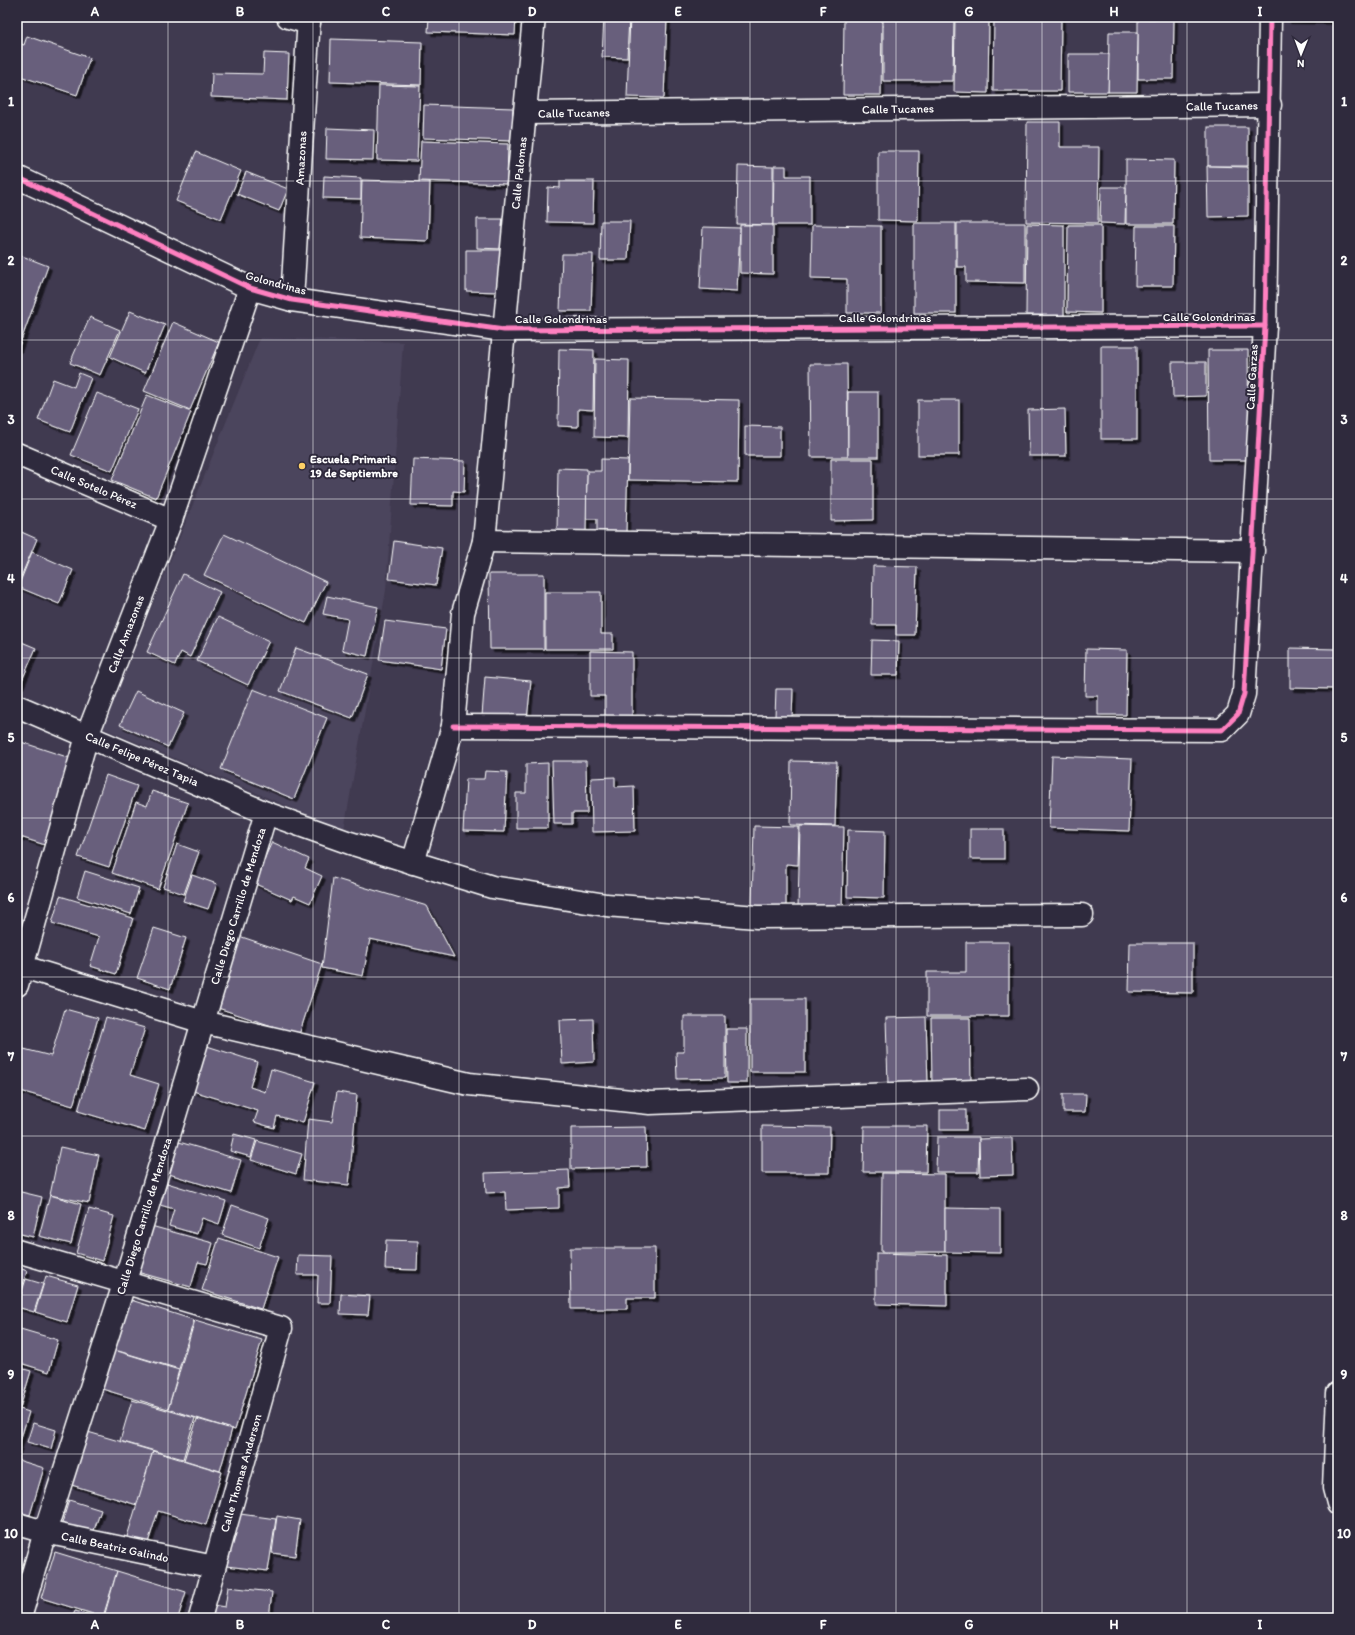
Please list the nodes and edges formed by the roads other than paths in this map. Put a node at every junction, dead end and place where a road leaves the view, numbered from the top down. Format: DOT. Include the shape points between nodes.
graph roads {
  1 [pos="288,17"];
  2 [pos="534,17"];
  3 [pos="1270,17"];
  4 [pos="309,20"];
  5 [pos="1270,105"];
  6 [pos="525,113"];
  7 [pos="17,177"];
  8 [pos="250,288"];
  9 [pos="292,300"];
  10 [pos="1265,326"];
  11 [pos="504,330"];
  12 [pos="17,454"];
  13 [pos="171,520"];
  14 [pos="484,540"];
  15 [pos="1253,551"];
  16 [pos="17,706"];
  17 [pos="453,726"];
  18 [pos="87,736"];
  19 [pos="266,813"];
  20 [pos="413,863"];
  21 [pos="1082,915"];
  22 [pos="19,972"];
  23 [pos="203,1022"];
  24 [pos="1027,1089"];
  25 [pos="17,1251"];
  26 [pos="125,1281"];
  27 [pos="1338,1393"];
  28 [pos="1338,1503"];
  29 [pos="17,1524"];
  30 [pos="45,1532"];
  31 [pos="214,1567"];
  32 [pos="20,1618"];
  33 [pos="200,1618"];
  1 -- 4 [label="street"];
  2 -- 6 [label="street, Calle Palomas"];
  3 -- 5 [label="street, Calle Garzas"];
  4 -- 9 [label="street, Amazonas"];
  5 -- 6 [label="street, Calle Tucanes"];
  5 -- 10 [label="street, Calle Garzas"];
  6 -- 11 [label="street, Calle Palomas"];
  7 -- 8 [label="street, Golondrinas"];
  8 -- 9 [label="street, Golondrinas"];
  8 -- 13 [label="street, Calle Amazonas"];
  9 -- 11 [label="street, Golondrinas"];
  10 -- 11 [label="street, Calle Golondrinas"];
  10 -- 15 [label="street, Calle Garzas"];
  11 -- 14 [label="street, Calle Palomas"];
  12 -- 13 [label="street, Calle Sotelo Pérez"];
  13 -- 18 [label="street, Calle Amazonas"];
  14 -- 15 [label="street"];
  14 -- 17 [label="street, Calle Palomas" via="463,613"];
  15 -- 17 [label="street, Calle Garzas" via="1244,694 1238,714 1222,730"];
  16 -- 18 [label="street, Calle Felipe Pérez Tapia"];
  17 -- 20 [label="street, Calle Palomas"];
  18 -- 19 [label="street, Calle Felipe Pérez Tapia"];
  18 -- 22 [label="street, Calle Amazonas"];
  19 -- 20 [label="street, Calle Felipe Pérez Tapia"];
  19 -- 23 [label="street, Calle Diego Carrillo de Mendoza"];
  20 -- 21 [label="street, Calle Felipe Pérez Tapia" via="492,887 637,908 757,917"];
  22 -- 23 [label="street"];
  23 -- 24 [label="street" via="470,1084 650,1103"];
  23 -- 26 [label="street, Calle Diego Carrillo de Mendoza"];
  25 -- 26 [label="street"];
  26 -- 30 [label="street, Calle Diego Carrillo de Mendoza"];
  26 -- 31 [label="street, Calle Thomas Anderson" via="281,1328"];
  27 -- 28 [label="street" via="1334,1488"];
  29 -- 30 [label="street, Calle Beatriz Galindo"];
  30 -- 31 [label="street, Calle Beatriz Galindo"];
  30 -- 32 [label="street, Calle Diego Carrillo de Mendoza"];
  31 -- 33 [label="street, Calle Thomas Anderson"];
}
